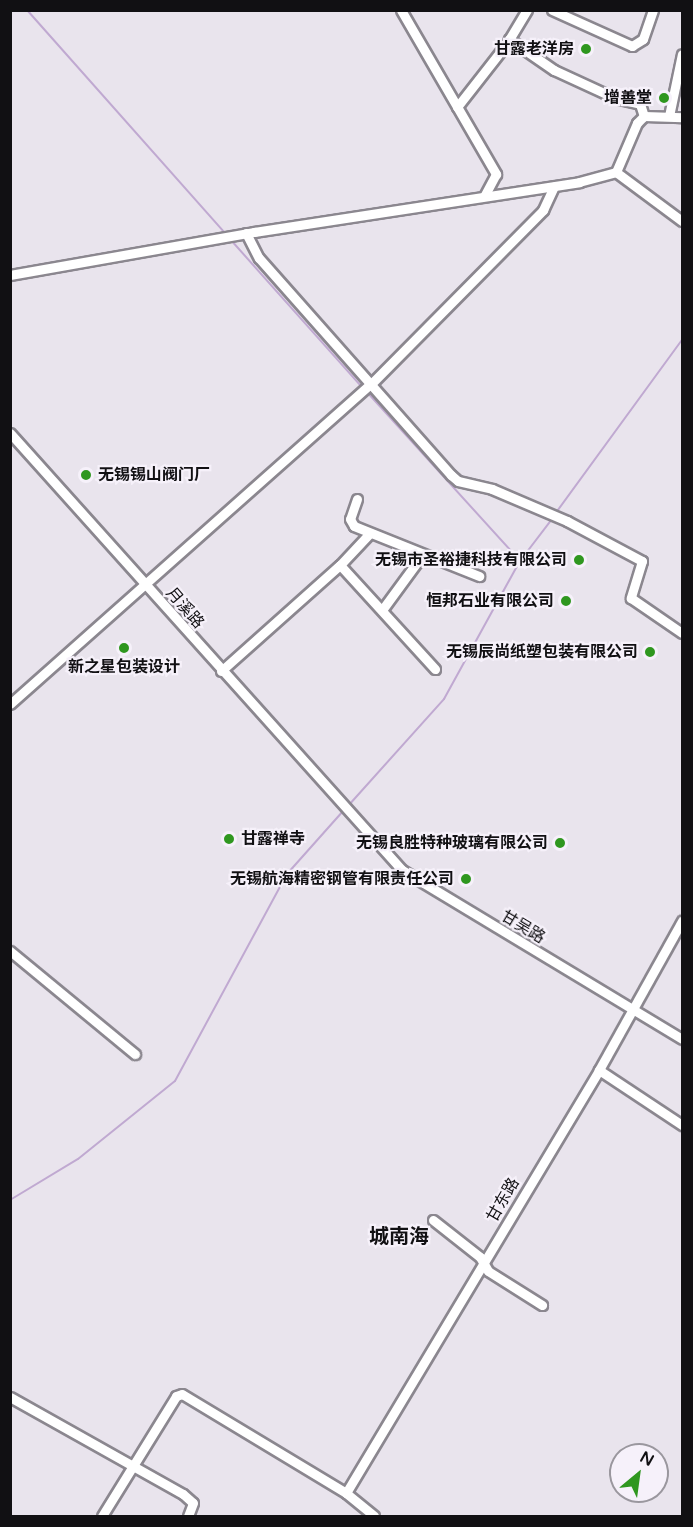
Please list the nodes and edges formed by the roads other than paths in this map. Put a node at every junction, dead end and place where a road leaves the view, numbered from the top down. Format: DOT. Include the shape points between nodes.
graph roads {
  1 [pos="401,10"];
  2 [pos="527,10"];
  3 [pos="552,10"];
  4 [pos="652,10"];
  5 [pos="509,39"];
  6 [pos="682,54"];
  7 [pos="457,106"];
  8 [pos="644,116"];
  9 [pos="669,116"];
  10 [pos="682,117"];
  11 [pos="616,172"];
  12 [pos="554,186"];
  13 [pos="485,195"];
  14 [pos="682,221"];
  15 [pos="246,233"];
  16 [pos="10,275"];
  17 [pos="367,388"];
  18 [pos="10,433"];
  19 [pos="357,499"];
  20 [pos="370,533"];
  21 [pos="423,554"];
  22 [pos="340,565"];
  23 [pos="479,576"];
  24 [pos="144,584"];
  25 [pos="382,610"];
  26 [pos="682,633"];
  27 [pos="435,669"];
  28 [pos="221,671"];
  29 [pos="10,704"];
  30 [pos="340,798"];
  31 [pos="682,921"];
  32 [pos="10,951"];
  33 [pos="631,1008"];
  34 [pos="682,1039"];
  35 [pos="135,1054"];
  36 [pos="599,1070"];
  37 [pos="682,1125"];
  38 [pos="433,1220"];
  39 [pos="484,1263"];
  40 [pos="542,1305"];
  41 [pos="10,1397"];
  42 [pos="133,1463"];
  43 [pos="346,1493"];
  44 [pos="102,1516"];
  45 [pos="188,1516"];
  46 [pos="374,1516"];
  1 -- 7 [label="street"];
  2 -- 5 [label="street"];
  3 -- 4 [label="street" via="632,46 643,39"];
  5 -- 7 [label="street"];
  5 -- 8 [label="street" via="554,70 615,98 640,104"];
  6 -- 9 [label="street"];
  7 -- 13 [label="street" via="496,174"];
  8 -- 9 [label="street"];
  8 -- 11 [label="street" via="637,123"];
  9 -- 10 [label="street"];
  11 -- 12 [label="street"];
  11 -- 14 [label="street"];
  12 -- 13 [label="street"];
  12 -- 17 [label="street" via="543,210"];
  13 -- 15 [label="street"];
  15 -- 16 [label="street"];
  15 -- 17 [label="street" via="259,258"];
  17 -- 24 [label="street"];
  17 -- 26 [label="street" via="458,481 492,489 567,520 642,561 630,590 631,598"];
  18 -- 24 [label="street, 月溪路"];
  19 -- 20 [label="street" via="351,523"];
  20 -- 21 [label="street"];
  20 -- 22 [label="street"];
  21 -- 23 [label="street"];
  21 -- 25 [label="street"];
  22 -- 25 [label="street"];
  22 -- 28 [label="street"];
  24 -- 28 [label="street, 月溪路"];
  24 -- 29 [label="street"];
  25 -- 27 [label="street"];
  28 -- 30 [label="street, 月溪路" via="298,758"];
  30 -- 33 [label="street, 甘吴路" via="402,870"];
  31 -- 33 [label="street, 甘东路"];
  32 -- 35 [label="street"];
  33 -- 34 [label="street, 甘吴路"];
  33 -- 36 [label="street, 甘东路"];
  36 -- 37 [label="street"];
  36 -- 39 [label="street, 甘东路"];
  38 -- 39 [label="street"];
  39 -- 40 [label="street" via="488,1270"];
  39 -- 43 [label="street, 甘东路"];
  41 -- 42 [label="street"];
  42 -- 43 [label="street" via="176,1396 182,1394"];
  42 -- 44 [label="street"];
  42 -- 45 [label="street" via="193,1501"];
  43 -- 46 [label="street"];
}
